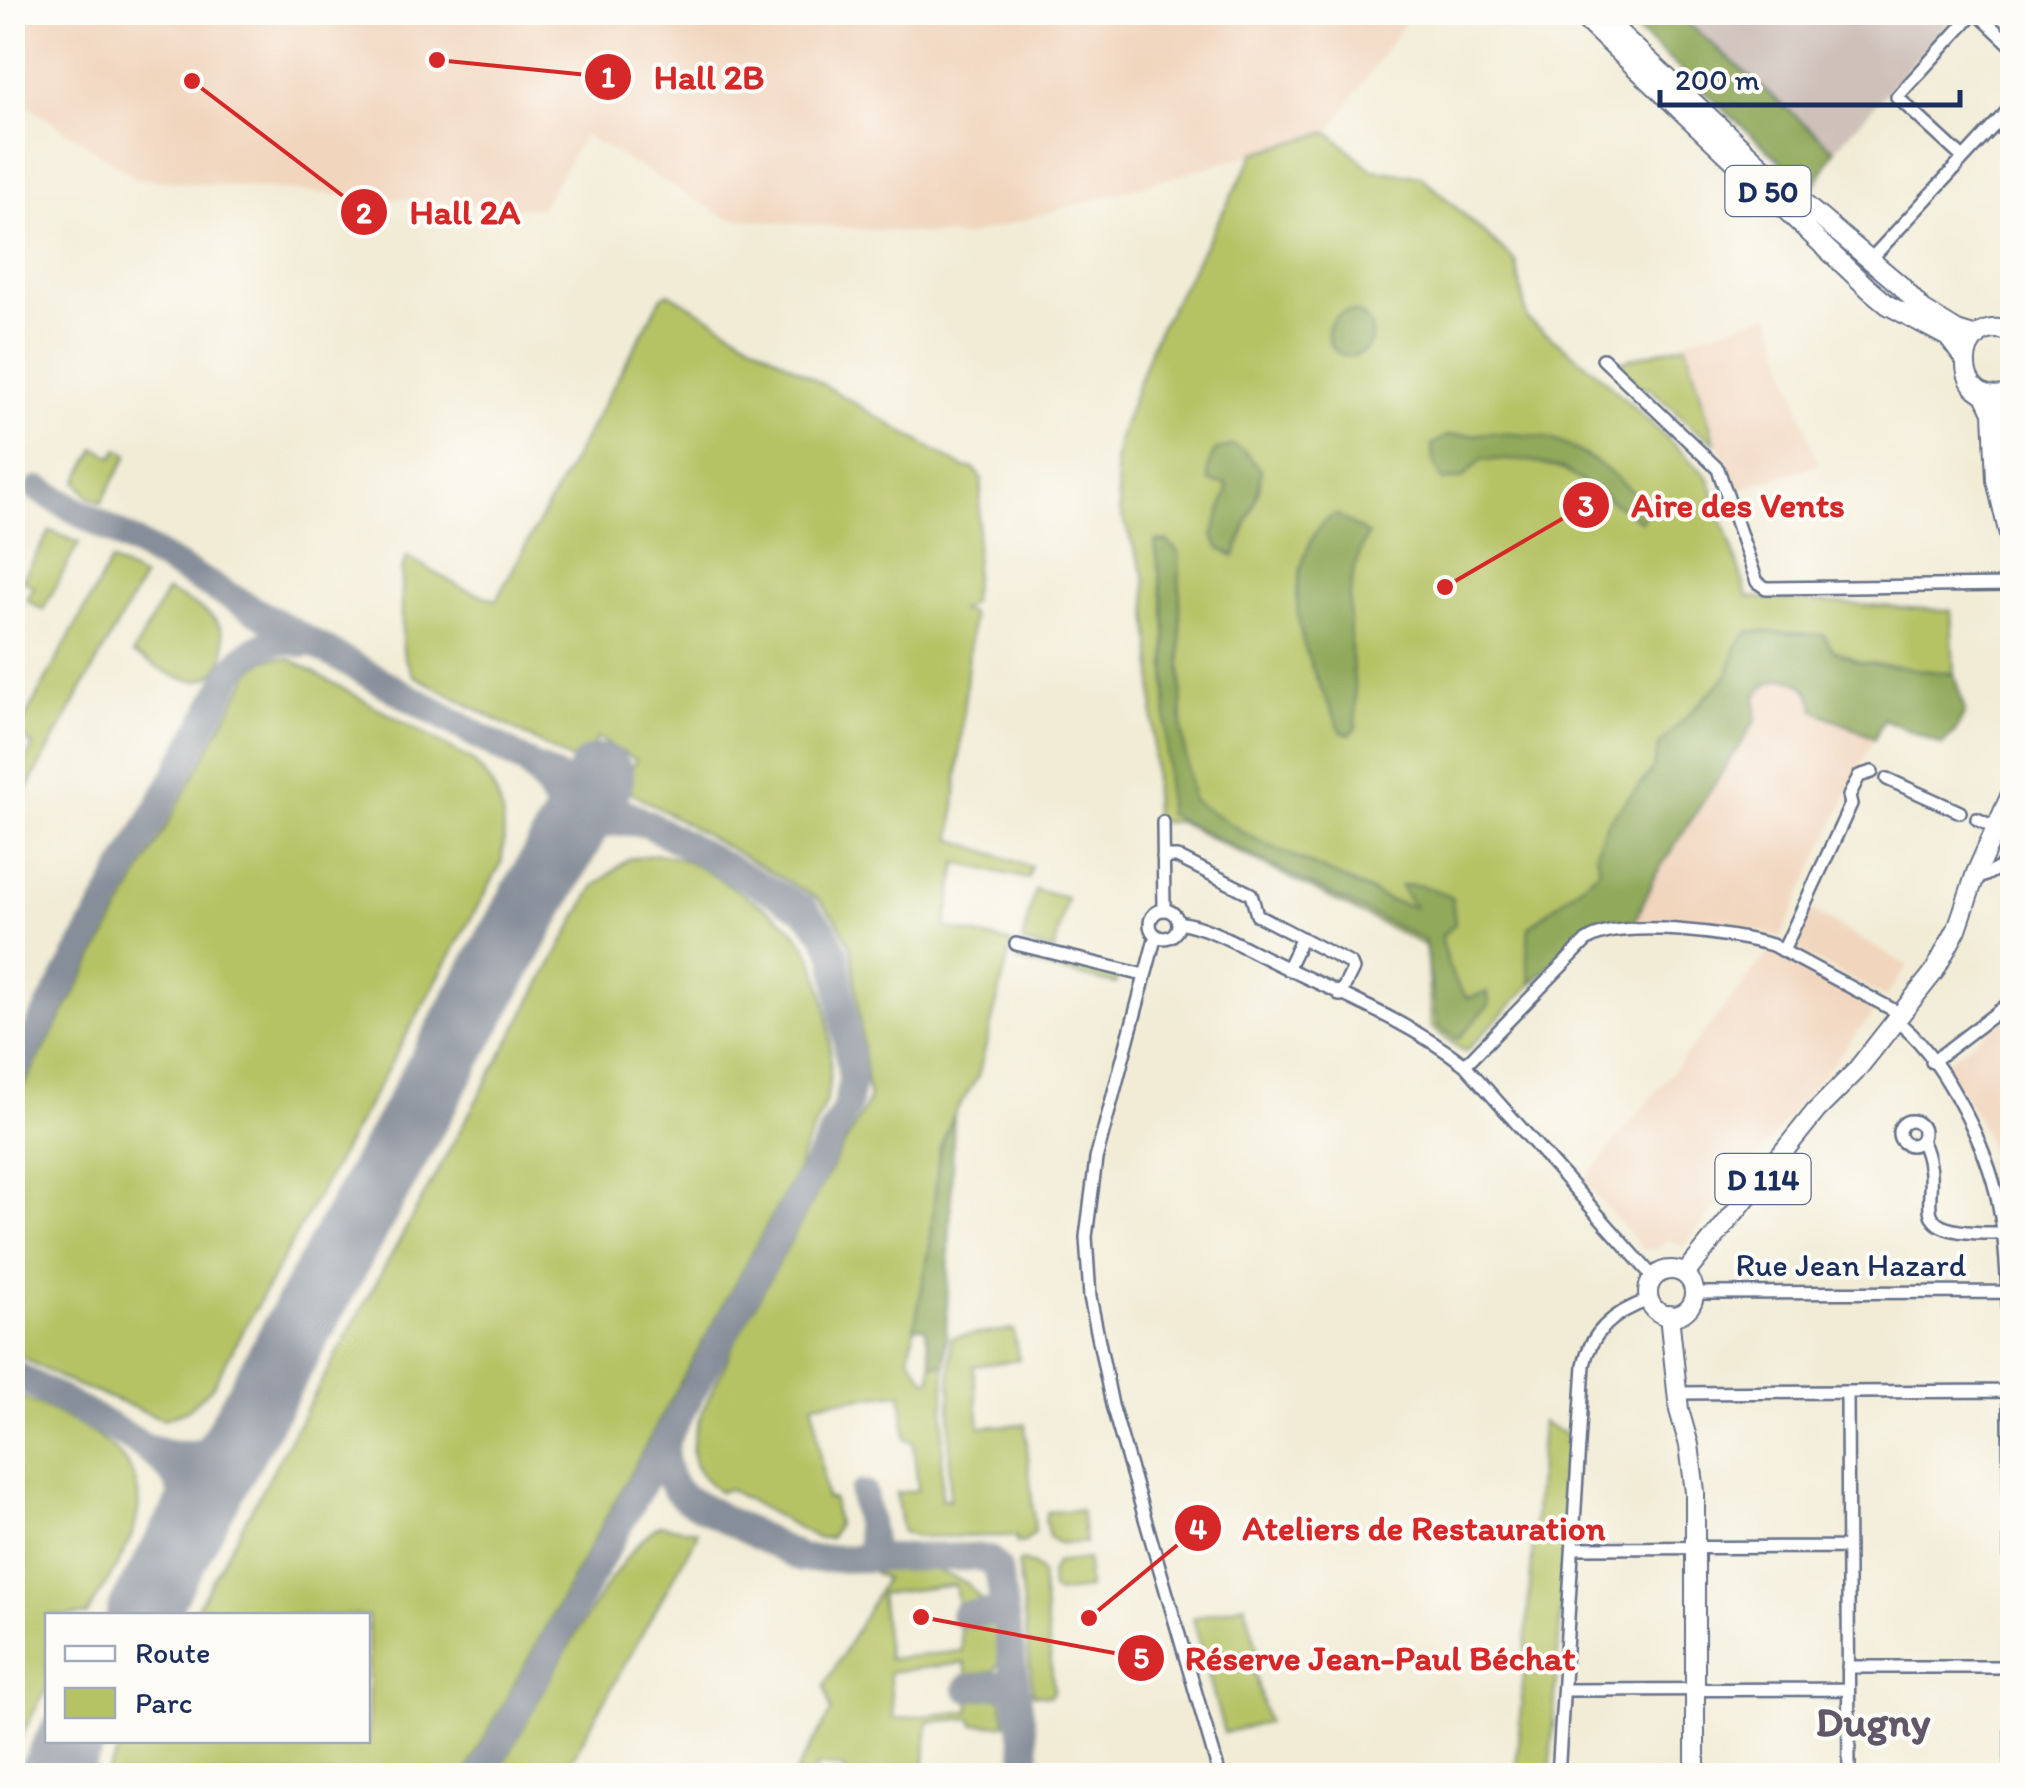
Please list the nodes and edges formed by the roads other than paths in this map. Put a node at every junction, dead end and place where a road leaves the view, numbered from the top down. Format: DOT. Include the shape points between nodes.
graph roads {
  1 [pos="1577,12"];
  2 [pos="1597,12"];
  3 [pos="1975,12"];
  4 [pos="2012,46"];
  5 [pos="2012,106"];
  6 [pos="1963,158"];
  7 [pos="1870,260"];
  8 [pos="2012,332"];
  9 [pos="1977,336"];
  10 [pos="1603,359"];
  11 [pos="1965,360"];
  12 [pos="1984,393"];
  13 [pos="2012,395"];
  14 [pos="2012,510"];
  15 [pos="2012,548"];
  16 [pos="2012,585"];
  17 [pos="1872,772"];
  18 [pos="1887,779"];
  19 [pos="2012,792"];
  20 [pos="2012,811"];
  21 [pos="1960,812"];
  22 [pos="1976,819"];
  23 [pos="1163,822"];
  24 [pos="1996,828"];
  25 [pos="1163,857"];
  26 [pos="2012,860"];
  27 [pos="1984,876"];
  28 [pos="1969,899"];
  29 [pos="1164,910"];
  30 [pos="1178,922"];
  31 [pos="1156,935"];
  32 [pos="1302,938"];
  33 [pos="1016,944"];
  34 [pos="1783,951"];
  35 [pos="1287,969"];
  36 [pos="1144,975"];
  37 [pos="1340,995"];
  38 [pos="2012,1001"];
  39 [pos="1899,1018"];
  40 [pos="1932,1062"];
  41 [pos="1465,1065"];
  42 [pos="1920,1140"];
  43 [pos="2003,1233"];
  44 [pos="1685,1274"];
  45 [pos="1654,1278"];
  46 [pos="2010,1292"];
  47 [pos="1694,1293"];
  48 [pos="1649,1300"];
  49 [pos="1669,1316"];
  50 [pos="2008,1391"];
  51 [pos="1847,1392"];
  52 [pos="1677,1394"];
  53 [pos="1694,1540"];
  54 [pos="1848,1547"];
  55 [pos="1573,1548"];
  56 [pos="2010,1638"];
  57 [pos="2010,1653"];
  58 [pos="1848,1667"];
  59 [pos="2011,1667"];
  60 [pos="1848,1689"];
  61 [pos="1564,1690"];
  62 [pos="1696,1690"];
  63 [pos="1220,1776"];
  64 [pos="1558,1776"];
  65 [pos="1694,1776"];
  66 [pos="1849,1776"];
  67 [pos="2010,1776"];
  1 -- 11 [label="main road, D 50" via="1869,288 1948,337"];
  2 -- 7 [label="main road, D 50"];
  3 -- 4 [label="street"];
  3 -- 6 [label="street" via="1897,97"];
  5 -- 6 [label="street"];
  6 -- 7 [label="street"];
  7 -- 9 [label="main road, D 50" via="1932,317"];
  8 -- 9 [label="main road" via="1994,329"];
  9 -- 11 [label="main road"];
  10 -- 16 [label="street" via="1718,469 1756,582 1766,588"];
  11 -- 12 [label="main road" via="1967,376"];
  12 -- 13 [label="main road"];
  12 -- 15 [label="main road"];
  13 -- 14 [label="main road" via="2006,413"];
  17 -- 34 [label="street" via="1859,776"];
  18 -- 21 [label="street"];
  19 -- 24 [label="main road, D 114"];
  20 -- 27 [label="main road, D 114"];
  22 -- 24 [label="street"];
  23 -- 25 [label="street"];
  24 -- 28 [label="main road, D 114"];
  25 -- 29 [label="street"];
  25 -- 32 [label="street" via="1176,857 1250,894 1257,916"];
  26 -- 27 [label="street"];
  27 -- 28 [label="main road, D 114"];
  28 -- 39 [label="main road, D 114" via="1945,954"];
  29 -- 30 [label="street"];
  29 -- 31 [label="street" via="1151,918"];
  30 -- 31 [label="street" via="1170,937"];
  30 -- 35 [label="street"];
  31 -- 36 [label="street"];
  32 -- 35 [label="street"];
  32 -- 37 [label="street" via="1354,969"];
  33 -- 36 [label="street"];
  34 -- 39 [label="street"];
  34 -- 41 [label="street" via="1685,930 1592,936"];
  35 -- 37 [label="street"];
  36 -- 63 [label="street" via="1096,1159 1086,1237 1090,1297 1112,1406"];
  37 -- 41 [label="street"];
  38 -- 40 [label="street"];
  39 -- 40 [label="street"];
  39 -- 44 [label="main road, D 114"];
  40 -- 43 [label="street" via="1985,1158"];
  41 -- 45 [label="street"];
  42 -- 43 [label="street" via="1928,1154 1928,1208 1935,1221 1953,1232"];
  43 -- 46 [label="street"];
  44 -- 45 [label="main road" via="1667,1270"];
  44 -- 47 [label="main road"];
  45 -- 48 [label="main road"];
  46 -- 47 [label="street, Rue Jean Hazard"];
  46 -- 50 [label="street"];
  47 -- 49 [label="main road" via="1688,1307"];
  48 -- 49 [label="main road"];
  48 -- 55 [label="street" via="1619,1314 1588,1351"];
  49 -- 52 [label="main road"];
  50 -- 51 [label="street"];
  50 -- 56 [label="street"];
  51 -- 52 [label="street"];
  51 -- 54 [label="street"];
  52 -- 53 [label="main road" via="1689,1445 1686,1488"];
  53 -- 54 [label="street"];
  53 -- 55 [label="street"];
  53 -- 62 [label="main road"];
  54 -- 58 [label="street"];
  55 -- 61 [label="street"];
  57 -- 59 [label="street"];
  58 -- 59 [label="street"];
  58 -- 60 [label="street"];
  59 -- 67 [label="street"];
  60 -- 62 [label="street"];
  60 -- 66 [label="street"];
  61 -- 62 [label="street"];
  61 -- 64 [label="street"];
  62 -- 65 [label="main road"];
}
